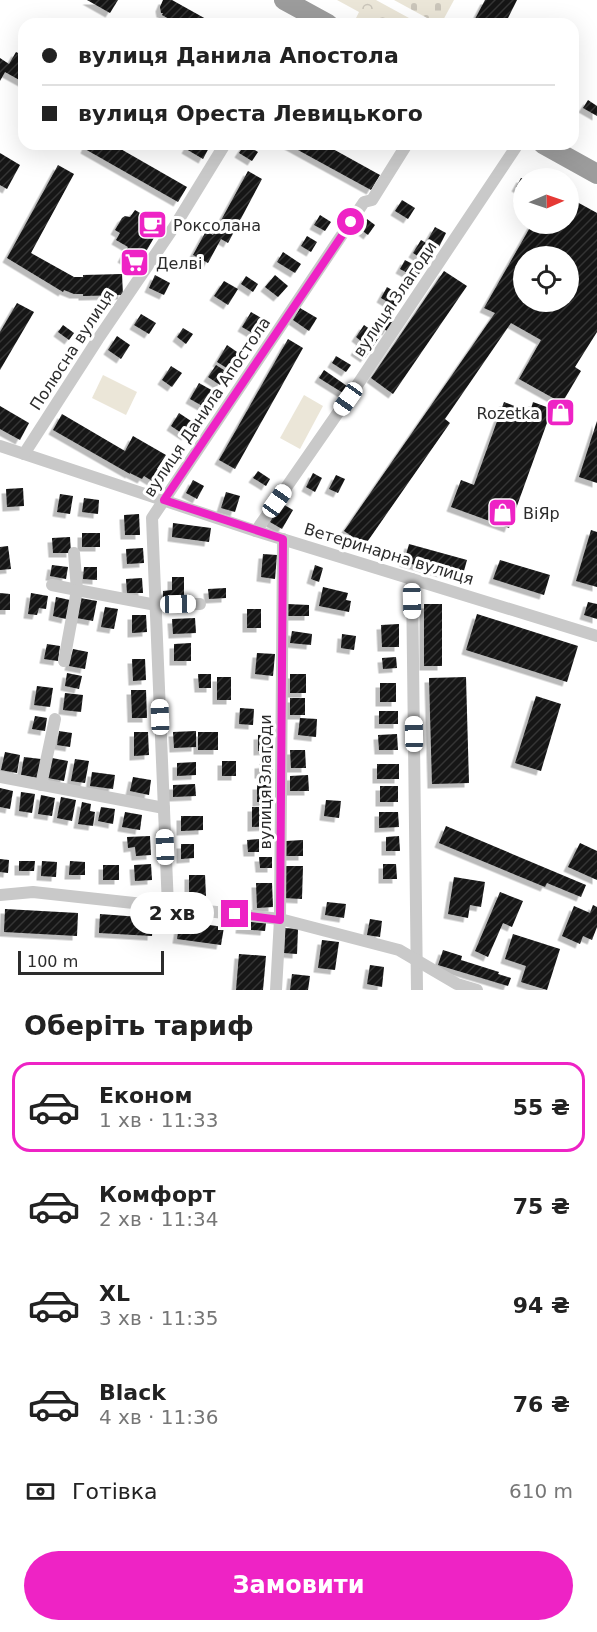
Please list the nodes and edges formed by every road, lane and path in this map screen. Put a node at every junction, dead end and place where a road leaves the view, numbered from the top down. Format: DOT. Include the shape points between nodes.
graph roads {
  1 [pos="284,0"];
  2 [pos="317,18"];
  3 [pos="221,150"];
  4 [pos="403,150"];
  5 [pos="514,150"];
  6 [pos="554,150"];
  7 [pos="597,174"];
  8 [pos="0,446"];
  9 [pos="24,454"];
  10 [pos="164,500"];
  11 [pos="256,531"];
  12 [pos="283,539"];
  13 [pos="74,553"];
  14 [pos="412,579"];
  15 [pos="52,585"];
  16 [pos="77,590"];
  17 [pos="200,604"];
  18 [pos="156,605"];
  19 [pos="597,636"];
  20 [pos="64,660"];
  21 [pos="55,719"];
  22 [pos="0,777"];
  23 [pos="41,785"];
  24 [pos="164,808"];
  25 [pos="0,895"];
  26 [pos="168,907"];
  27 [pos="280,920"];
  28 [pos="417,960"];
  29 [pos="276,990"];
  30 [pos="417,990"];
  31 [pos="477,990"];
  1 -- 2 [label="highway"];
  3 -- 9 [label="street, Полюсна вулиця"];
  4 -- 10 [label="street, вулиця Данила Апостола" via="372,200 364,202"];
  5 -- 11 [label="street, вулиця Злагоди"];
  6 -- 7 [label="highway"];
  8 -- 9 [label="street, Ветеринарна вулиця"];
  9 -- 10 [label="street, Ветеринарна вулиця"];
  10 -- 11 [label="street, Ветеринарна вулиця"];
  10 -- 18 [label="street, вулиця Данила Апостола" via="152,518"];
  11 -- 12 [label="street, Ветеринарна вулиця"];
  12 -- 14 [label="street, Ветеринарна вулиця"];
  12 -- 27 [label="street, вулиця Злагоди"];
  13 -- 16 [label="street"];
  14 -- 19 [label="street, Ветеринарна вулиця"];
  14 -- 28 [label="street"];
  15 -- 16 [label="street"];
  16 -- 18 [label="street"];
  16 -- 20 [label="street"];
  17 -- 18 [label="street"];
  18 -- 24 [label="street, вулиця Данила Апостола"];
  21 -- 23 [label="street"];
  22 -- 23 [label="street"];
  23 -- 24 [label="street"];
  24 -- 26 [label="street, вулиця Данила Апостола"];
  25 -- 26 [label="street" via="33,892"];
  26 -- 27 [label="street"];
  27 -- 28 [label="street" via="399,950"];
  27 -- 29 [label="street, вулиця Злагоди"];
  28 -- 30 [label="street"];
  28 -- 31 [label="street" via="457,984"];
}
